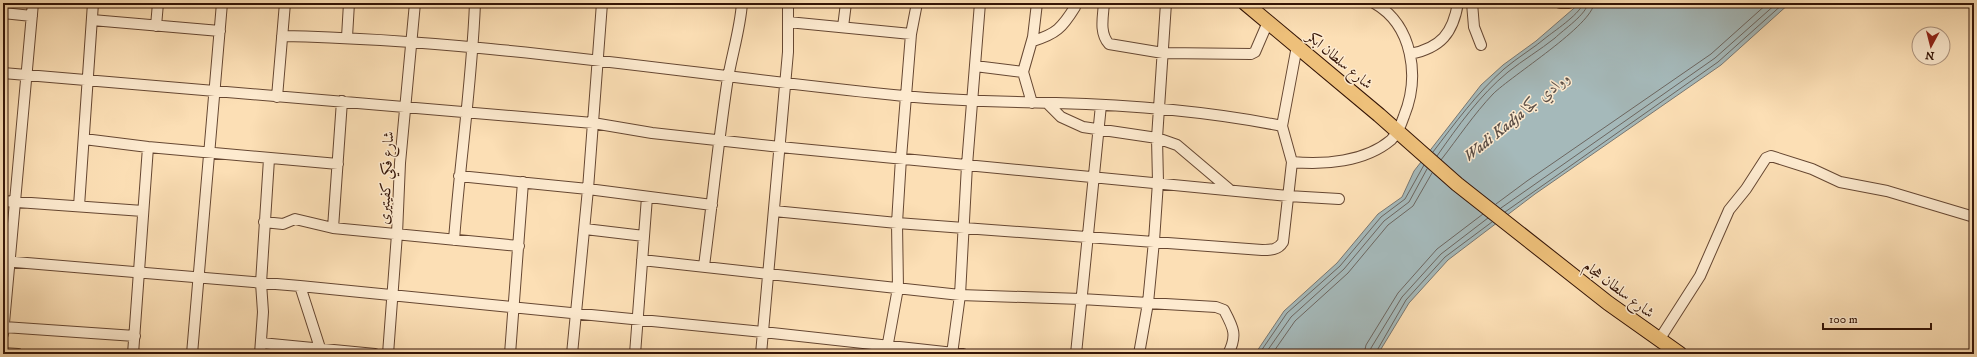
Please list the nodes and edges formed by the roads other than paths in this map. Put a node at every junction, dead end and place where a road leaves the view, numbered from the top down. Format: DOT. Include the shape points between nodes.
graph roads {
  1 [pos="33,3"];
  2 [pos="93,3"];
  3 [pos="158,3"];
  4 [pos="222,3"];
  5 [pos="285,3"];
  6 [pos="349,3"];
  7 [pos="415,3"];
  8 [pos="475,3"];
  9 [pos="602,3"];
  10 [pos="742,3"];
  11 [pos="788,3"];
  12 [pos="846,3"];
  13 [pos="917,3"];
  14 [pos="980,3"];
  15 [pos="1036,3"];
  16 [pos="1104,3"];
  17 [pos="1166,3"];
  18 [pos="1245,3"];
  19 [pos="1374,3"];
  20 [pos="1458,3"];
  21 [pos="1472,3"];
  22 [pos="1560,3"];
  23 [pos="1569,3"];
  24 [pos="1074,4"];
  25 [pos="3,13"];
  26 [pos="32,16"];
  27 [pos="92,20"];
  28 [pos="788,22"];
  29 [pos="1268,22"];
  30 [pos="156,26"];
  31 [pos="844,27"];
  32 [pos="220,31"];
  33 [pos="911,34"];
  34 [pos="282,36"];
  35 [pos="347,37"];
  36 [pos="1032,41"];
  37 [pos="412,42"];
  38 [pos="1481,45"];
  39 [pos="1297,46"];
  40 [pos="473,47"];
  41 [pos="1163,53"];
  42 [pos="1410,54"];
  43 [pos="597,59"];
  44 [pos="975,66"];
  45 [pos="1023,72"];
  46 [pos="3,73"];
  47 [pos="27,74"];
  48 [pos="728,77"];
  49 [pos="88,79"];
  50 [pos="785,83"];
  51 [pos="213,92"];
  52 [pos="906,96"];
  53 [pos="277,97"];
  54 [pos="342,101"];
  55 [pos="971,102"];
  56 [pos="1032,103"];
  57 [pos="1047,103"];
  58 [pos="1101,105"];
  59 [pos="405,108"];
  60 [pos="1159,110"];
  61 [pos="466,112"];
  62 [pos="593,123"];
  63 [pos="1282,126"];
  64 [pos="1099,130"];
  65 [pos="1398,132"];
  66 [pos="1158,138"];
  67 [pos="84,139"];
  68 [pos="718,141"];
  69 [pos="1412,145"];
  70 [pos="148,147"];
  71 [pos="780,147"];
  72 [pos="209,152"];
  73 [pos="901,158"];
  74 [pos="269,159"];
  75 [pos="1292,162"];
  76 [pos="338,164"];
  77 [pos="967,165"];
  78 [pos="459,176"];
  79 [pos="1093,178"];
  80 [pos="523,182"];
  81 [pos="1158,182"];
  82 [pos="588,189"];
  83 [pos="1229,189"];
  84 [pos="1288,196"];
  85 [pos="647,197"];
  86 [pos="1339,199"];
  87 [pos="3,201"];
  88 [pos="15,203"];
  89 [pos="712,205"];
  90 [pos="78,206"];
  91 [pos="143,211"];
  92 [pos="774,211"];
  93 [pos="1974,217"];
  94 [pos="264,222"];
  95 [pos="897,223"];
  96 [pos="964,227"];
  97 [pos="333,228"];
  98 [pos="585,229"];
  99 [pos="397,234"];
  100 [pos="644,236"];
  101 [pos="1088,236"];
  102 [pos="454,240"];
  103 [pos="1154,241"];
  104 [pos="519,246"];
  105 [pos="642,260"];
  106 [pos="6,261"];
  107 [pos="704,266"];
  108 [pos="139,272"];
  109 [pos="769,274"];
  110 [pos="199,278"];
  111 [pos="261,283"];
  112 [pos="300,286"];
  113 [pos="898,288"];
  114 [pos="393,295"];
  115 [pos="960,295"];
  116 [pos="1081,299"];
  117 [pos="1148,303"];
  118 [pos="514,308"];
  119 [pos="575,314"];
  120 [pos="638,320"];
  121 [pos="3,330"];
  122 [pos="763,332"];
  123 [pos="135,336"];
  124 [pos="1659,340"];
  125 [pos="261,343"];
  126 [pos="887,350"];
  127 [pos="320,351"];
  128 [pos="3,353"];
  129 [pos="18,354"];
  130 [pos="133,354"];
  131 [pos="192,354"];
  132 [pos="260,354"];
  133 [pos="375,354"];
  134 [pos="388,354"];
  135 [pos="510,354"];
  136 [pos="572,354"];
  137 [pos="635,354"];
  138 [pos="761,354"];
  139 [pos="952,354"];
  140 [pos="963,354"];
  141 [pos="1076,354"];
  142 [pos="1140,354"];
  143 [pos="1228,354"];
  144 [pos="1680,354"];
  1 -- 26 [label="street"];
  2 -- 27 [label="street"];
  3 -- 30 [label="street"];
  4 -- 32 [label="street"];
  5 -- 34 [label="street"];
  6 -- 35 [label="street"];
  7 -- 37 [label="street, شارع فكي كفيتيرى"];
  8 -- 40 [label="street"];
  9 -- 43 [label="street"];
  10 -- 48 [label="street" via="740,27"];
  11 -- 28 [label="street"];
  12 -- 31 [label="street"];
  13 -- 33 [label="street"];
  14 -- 44 [label="street"];
  15 -- 36 [label="street"];
  16 -- 41 [label="street" via="1104,40 1119,48"];
  17 -- 41 [label="street"];
  18 -- 29 [label="highway, شارع سلطان ابكر"];
  19 -- 42 [label="street" via="1396,21 1405,36"];
  20 -- 42 [label="street" via="1453,26 1442,39 1434,46"];
  21 -- 38 [label="street" via="1474,27"];
  22 -- 23 [label="street"];
  24 -- 36 [label="street" via="1061,28"];
  25 -- 26 [label="street"];
  26 -- 47 [label="street"];
  27 -- 30 [label="street"];
  27 -- 49 [label="street"];
  28 -- 31 [label="street"];
  28 -- 50 [label="street"];
  29 -- 39 [label="highway, شارع سلطان ابكر"];
  29 -- 41 [label="street" via="1255,52 1251,54"];
  30 -- 32 [label="street"];
  31 -- 33 [label="street"];
  32 -- 51 [label="street"];
  33 -- 52 [label="street"];
  34 -- 35 [label="street"];
  34 -- 53 [label="street"];
  35 -- 37 [label="street"];
  36 -- 45 [label="street"];
  37 -- 40 [label="street"];
  37 -- 59 [label="street, شارع فكي كفيتيرى"];
  39 -- 63 [label="street"];
  39 -- 65 [label="highway, شارع سلطان ابكر"];
  40 -- 43 [label="street"];
  40 -- 61 [label="street"];
  41 -- 60 [label="street"];
  42 -- 65 [label="street" via="1412,94"];
  43 -- 48 [label="street"];
  43 -- 62 [label="street"];
  44 -- 45 [label="street"];
  44 -- 55 [label="street"];
  45 -- 56 [label="street"];
  46 -- 47 [label="street"];
  47 -- 49 [label="street"];
  47 -- 88 [label="street"];
  48 -- 50 [label="street"];
  48 -- 68 [label="street"];
  49 -- 51 [label="street"];
  49 -- 67 [label="street"];
  50 -- 52 [label="street"];
  50 -- 71 [label="street"];
  51 -- 53 [label="street"];
  51 -- 72 [label="street"];
  52 -- 55 [label="street"];
  52 -- 73 [label="street"];
  53 -- 54 [label="street"];
  54 -- 59 [label="street"];
  54 -- 76 [label="street"];
  55 -- 56 [label="street"];
  55 -- 77 [label="street"];
  56 -- 57 [label="street"];
  57 -- 58 [label="street"];
  57 -- 64 [label="street" via="1068,121"];
  58 -- 60 [label="street"];
  58 -- 64 [label="street"];
  59 -- 61 [label="street"];
  59 -- 99 [label="street, شارع فكي كفيتيرى"];
  60 -- 63 [label="street"];
  60 -- 66 [label="street"];
  61 -- 62 [label="street"];
  61 -- 78 [label="street"];
  62 -- 68 [label="street"];
  62 -- 82 [label="street"];
  63 -- 75 [label="street"];
  64 -- 66 [label="street"];
  64 -- 79 [label="street"];
  65 -- 69 [label="highway, شارع سلطان ابكر"];
  65 -- 75 [label="street" via="1385,144 1350,159 1312,164"];
  66 -- 81 [label="street"];
  66 -- 83 [label="street" via="1182,148"];
  67 -- 70 [label="street"];
  67 -- 90 [label="street"];
  68 -- 71 [label="street"];
  68 -- 89 [label="street"];
  69 -- 124 [label="highway, شارع سلطان هجام" via="1457,184"];
  70 -- 72 [label="street"];
  70 -- 91 [label="street"];
  71 -- 73 [label="street"];
  71 -- 92 [label="street"];
  72 -- 74 [label="street"];
  72 -- 110 [label="street"];
  73 -- 77 [label="street"];
  73 -- 95 [label="street"];
  74 -- 76 [label="street"];
  74 -- 94 [label="street"];
  75 -- 84 [label="street"];
  76 -- 97 [label="street"];
  77 -- 79 [label="street"];
  77 -- 96 [label="street"];
  78 -- 80 [label="street"];
  78 -- 102 [label="street"];
  79 -- 81 [label="street"];
  79 -- 101 [label="street"];
  80 -- 82 [label="street"];
  80 -- 104 [label="street"];
  81 -- 83 [label="street"];
  81 -- 103 [label="street"];
  82 -- 85 [label="street"];
  82 -- 98 [label="street"];
  83 -- 84 [label="street"];
  84 -- 86 [label="street"];
  84 -- 103 [label="street" via="1283,242 1274,250"];
  85 -- 89 [label="street"];
  85 -- 100 [label="street"];
  87 -- 88 [label="street"];
  88 -- 90 [label="street"];
  88 -- 106 [label="street"];
  89 -- 107 [label="street"];
  90 -- 91 [label="street"];
  91 -- 108 [label="street"];
  92 -- 95 [label="street"];
  92 -- 109 [label="street"];
  93 -- 124 [label="street" via="1887,191 1840,182 1812,169 1771,156 1766,158 1729,210 1700,276"];
  94 -- 97 [label="street" via="283,224 295,219"];
  94 -- 111 [label="street"];
  95 -- 96 [label="street"];
  95 -- 113 [label="street"];
  96 -- 101 [label="street"];
  96 -- 115 [label="street"];
  97 -- 99 [label="street"];
  98 -- 100 [label="street"];
  98 -- 119 [label="street"];
  99 -- 102 [label="street"];
  99 -- 114 [label="street, شارع فكي كفيتيرى"];
  100 -- 105 [label="street"];
  101 -- 103 [label="street"];
  101 -- 116 [label="street"];
  102 -- 104 [label="street"];
  103 -- 117 [label="street"];
  104 -- 118 [label="street"];
  105 -- 107 [label="street"];
  105 -- 120 [label="street"];
  106 -- 108 [label="street"];
  106 -- 121 [label="street"];
  107 -- 109 [label="street"];
  108 -- 110 [label="street"];
  108 -- 123 [label="street"];
  109 -- 113 [label="street"];
  109 -- 122 [label="street"];
  110 -- 111 [label="street"];
  110 -- 131 [label="street"];
  111 -- 112 [label="street"];
  111 -- 125 [label="street"];
  112 -- 114 [label="street"];
  112 -- 127 [label="street"];
  113 -- 115 [label="street"];
  113 -- 126 [label="street"];
  114 -- 118 [label="street"];
  114 -- 134 [label="street, شارع فكي كفيتيرى"];
  115 -- 116 [label="street"];
  115 -- 139 [label="street"];
  116 -- 117 [label="street"];
  116 -- 141 [label="street"];
  117 -- 142 [label="street"];
  117 -- 143 [label="street" via="1216,307 1224,310 1234,329 1234,340"];
  118 -- 119 [label="street"];
  118 -- 135 [label="street"];
  119 -- 120 [label="street"];
  119 -- 136 [label="street"];
  120 -- 122 [label="street"];
  120 -- 137 [label="street"];
  121 -- 123 [label="street"];
  122 -- 126 [label="street"];
  122 -- 138 [label="street"];
  123 -- 130 [label="street"];
  124 -- 144 [label="highway, شارع سلطان هجام"];
  125 -- 127 [label="street"];
  125 -- 132 [label="street"];
  126 -- 139 [label="street"];
  127 -- 133 [label="street"];
  128 -- 129 [label="street"];
  139 -- 140 [label="street"];
}
